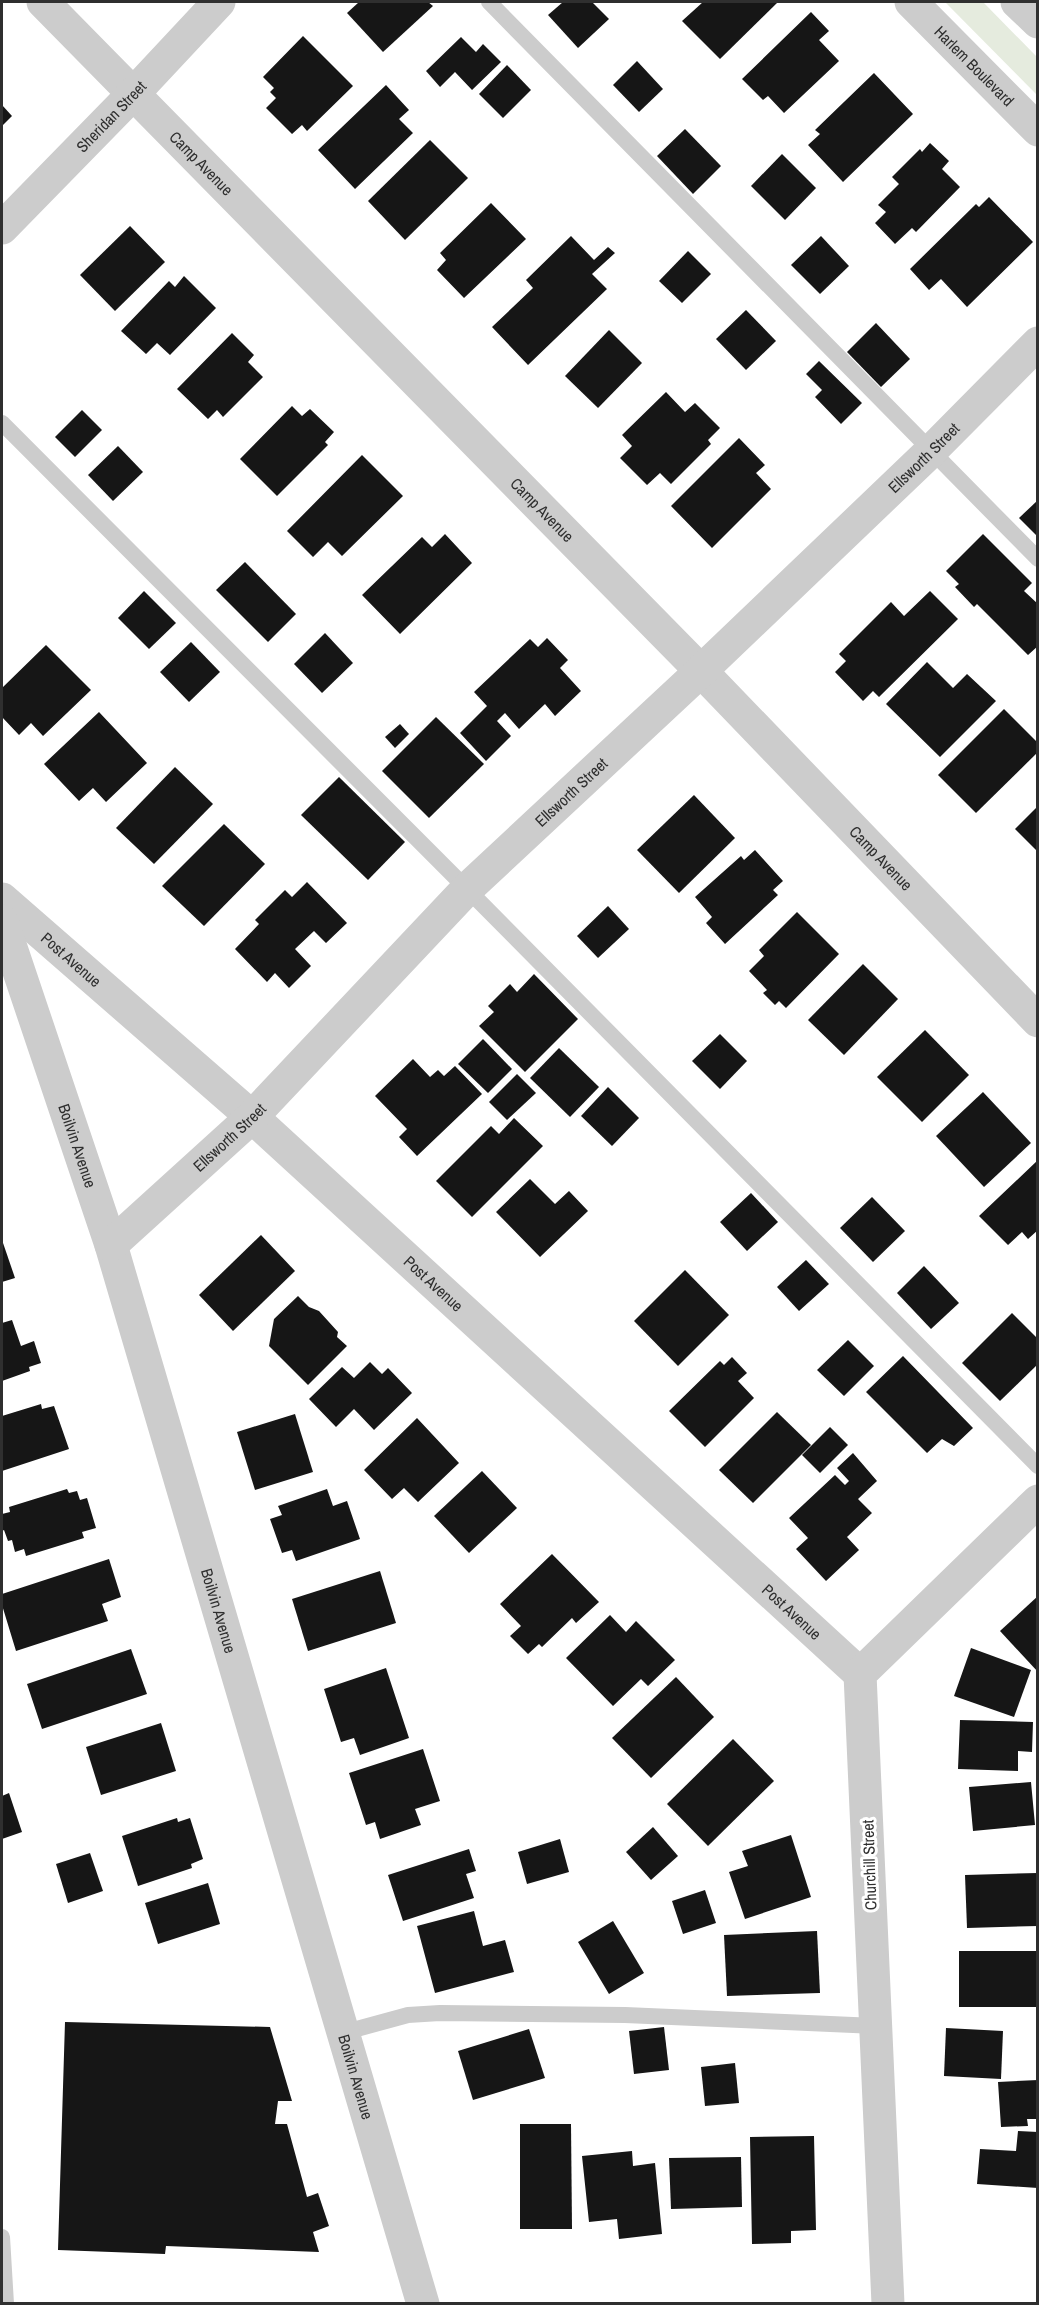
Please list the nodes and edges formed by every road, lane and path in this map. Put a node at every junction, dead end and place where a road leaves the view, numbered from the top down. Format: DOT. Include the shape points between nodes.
graph roads {
  1 [pos="43,2"];
  2 [pos="219,2"];
  3 [pos="489,2"];
  4 [pos="911,2"];
  5 [pos="1017,2"];
  6 [pos="1038,22"];
  7 [pos="133,94"];
  8 [pos="1038,130"];
  9 [pos="2,228"];
  10 [pos="1038,343"];
  11 [pos="2,423"];
  12 [pos="931,451"];
  13 [pos="1038,559"];
  14 [pos="701,671"];
  15 [pos="466,889"];
  16 [pos="2,899"];
  17 [pos="2,921"];
  18 [pos="1038,1021"];
  19 [pos="252,1117"];
  20 [pos="111,1245"];
  21 [pos="1038,1466"];
  22 [pos="1038,1501"];
  23 [pos="860,1674"];
  24 [pos="876,2026"];
  25 [pos="342,2033"];
  26 [pos="2,2237"];
  27 [pos="6,2304"];
  28 [pos="423,2304"];
  29 [pos="888,2304"];
  1 -- 7 [label="street, Camp Avenue"];
  2 -- 7 [label="street, Sheridan Street"];
  3 -- 12 [label="lane"];
  4 -- 8 [label="street, Harlem Boulevard"];
  5 -- 6 [label="street"];
  7 -- 9 [label="street, Sheridan Street"];
  7 -- 14 [label="street, Camp Avenue"];
  10 -- 12 [label="street, Ellsworth Street"];
  11 -- 15 [label="lane"];
  12 -- 13 [label="lane"];
  12 -- 14 [label="street, Ellsworth Street"];
  14 -- 15 [label="street, Ellsworth Street"];
  14 -- 18 [label="street, Camp Avenue"];
  15 -- 19 [label="street, Ellsworth Street"];
  15 -- 21 [label="lane"];
  16 -- 19 [label="street, Post Avenue"];
  17 -- 20 [label="street, Boilvin Avenue"];
  19 -- 20 [label="street, Ellsworth Street"];
  19 -- 23 [label="street, Post Avenue"];
  20 -- 25 [label="street, Boilvin Avenue"];
  22 -- 23 [label="street"];
  23 -- 24 [label="street, Churchill Street"];
  24 -- 25 [label="lane" via="625,2015 440,2013 408,2016"];
  24 -- 29 [label="street, Churchill Street"];
  25 -- 28 [label="street, Boilvin Avenue"];
  26 -- 27 [label="lane"];
}
